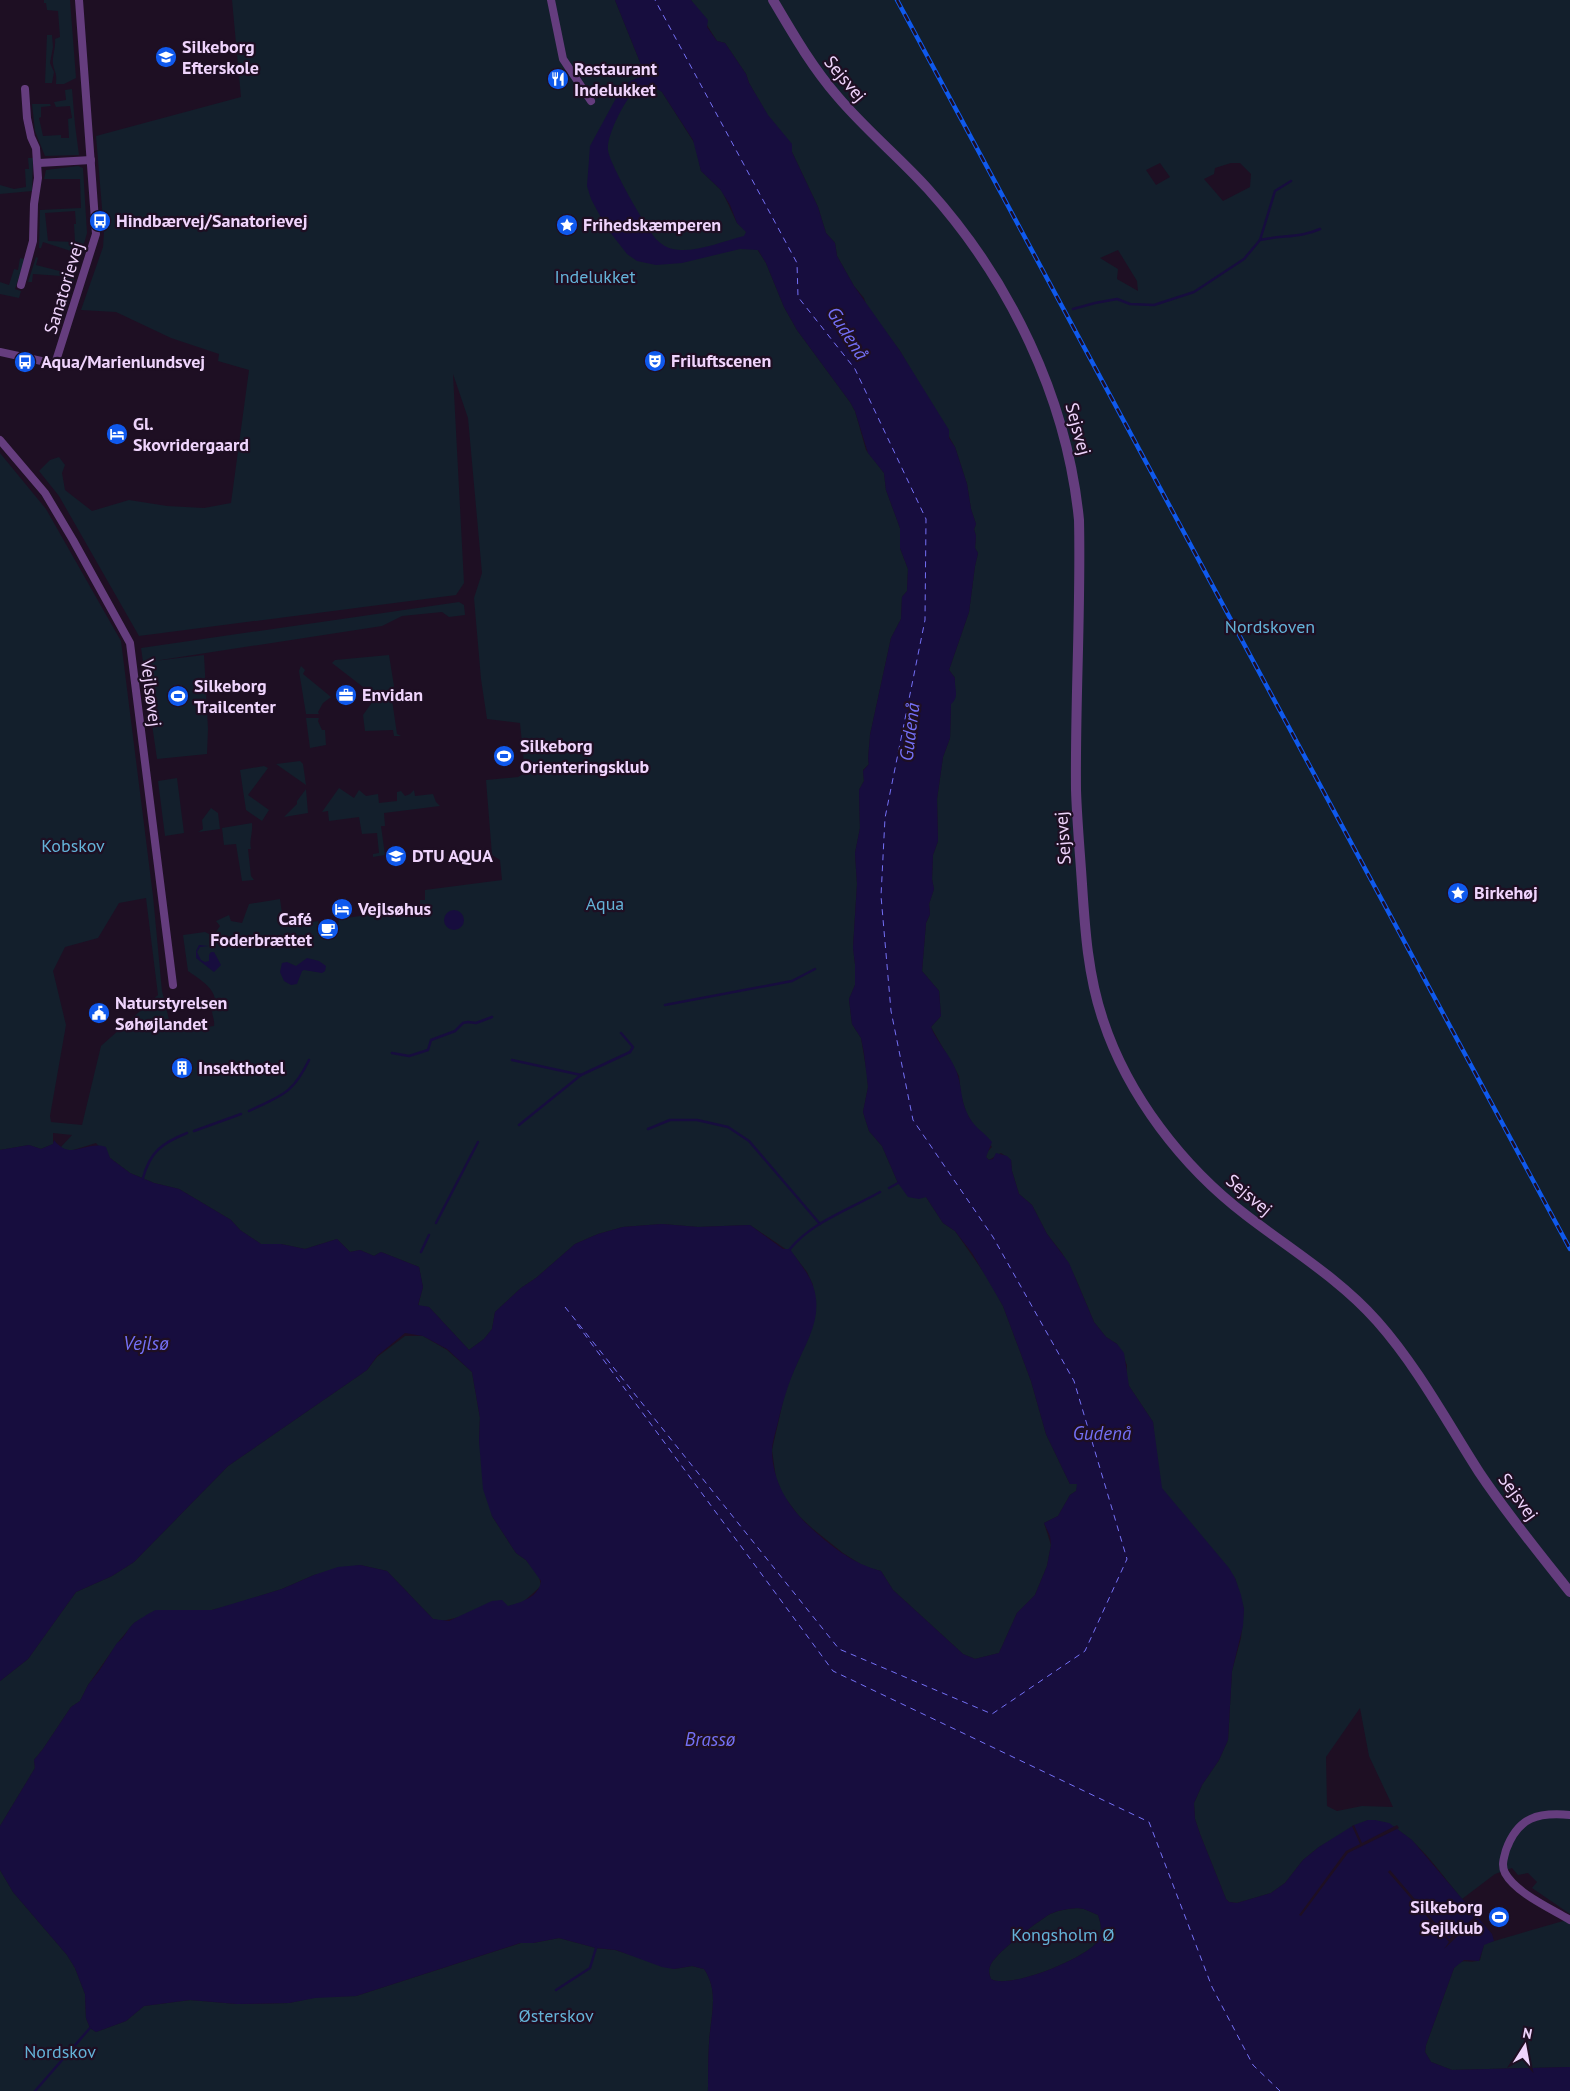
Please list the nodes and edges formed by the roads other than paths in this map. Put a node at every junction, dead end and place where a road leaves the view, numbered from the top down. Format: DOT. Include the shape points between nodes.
graph roads {
  1 [pos="79,0"];
  2 [pos="551,0"];
  3 [pos="773,0"];
  4 [pos="25,89"];
  5 [pos="591,101"];
  6 [pos="91,160"];
  7 [pos="39,163"];
  8 [pos="21,285"];
  9 [pos="0,352"];
  10 [pos="0,440"];
  11 [pos="173,985"];
  12 [pos="1570,1592"];
  13 [pos="1570,1815"];
  14 [pos="1570,1920"];
  1 -- 6 [label="street, Sanatorievej"];
  2 -- 5 [label="street" via="563,59"];
  3 -- 12 [label="street, Sejsvej" via="820,76 848,109 927,188 974,246 1012,308 1060,420 1077,494 1079,520 1076,789 1084,913 1096,997 1118,1056 1159,1124 1202,1176 1246,1215 1352,1294 1380,1324 1509,1515"];
  4 -- 7 [label="street" via="27,118"];
  6 -- 7 [label="street"];
  6 -- 9 [label="street, Sanatorievej" via="96,234 55,364"];
  7 -- 8 [label="street" via="34,241"];
  10 -- 11 [label="street, Vejlsøvej" via="45,493 130,643"];
  13 -- 14 [label="street" via="1538,1815 1528,1820 1510,1841 1503,1866 1515,1886"];
}
